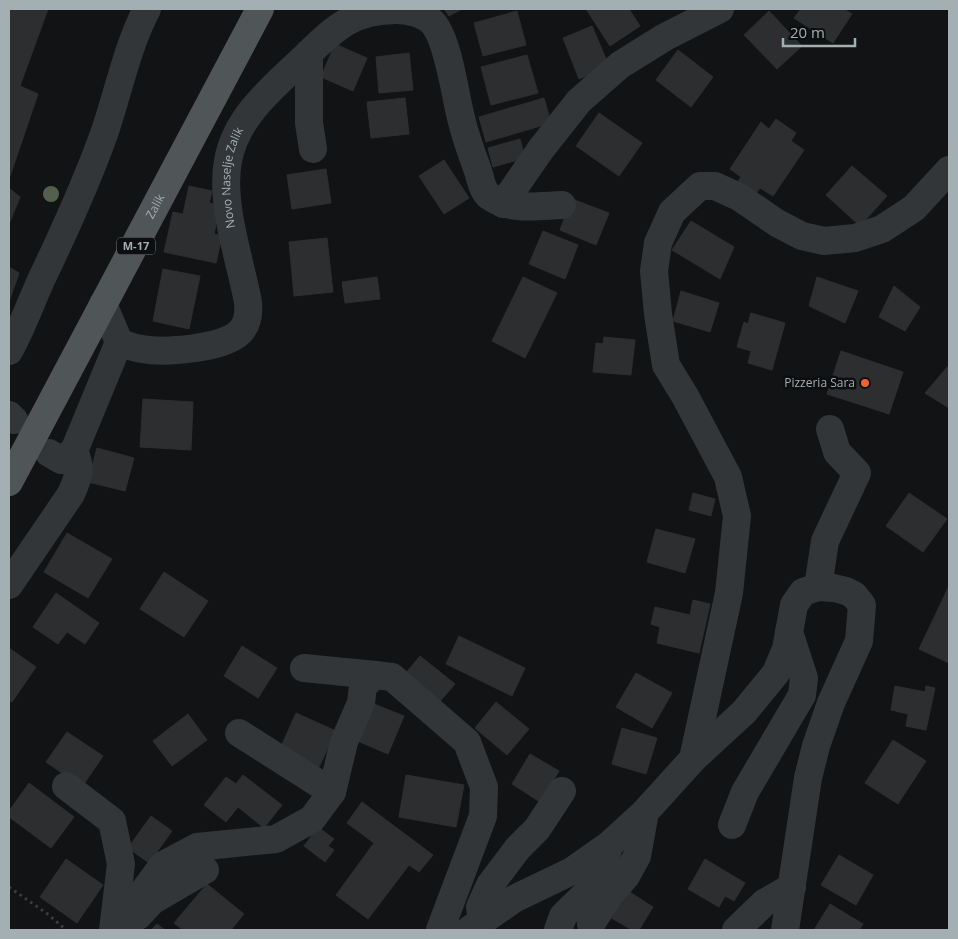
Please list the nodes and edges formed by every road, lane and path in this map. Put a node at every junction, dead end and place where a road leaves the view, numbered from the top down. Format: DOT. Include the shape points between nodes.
graph roads {
  1 [pos="147,9"];
  2 [pos="260,9"];
  3 [pos="720,9"];
  4 [pos="370,11"];
  5 [pos="309,53"];
  6 [pos="314,149"];
  7 [pos="949,170"];
  8 [pos="503,204"];
  9 [pos="562,205"];
  10 [pos="103,304"];
  11 [pos="119,342"];
  12 [pos="9,351"];
  13 [pos="830,429"];
  14 [pos="9,482"];
  15 [pos="9,585"];
  16 [pos="818,588"];
  17 [pos="789,632"];
  18 [pos="304,668"];
  19 [pos="375,675"];
  20 [pos="239,734"];
  21 [pos="693,759"];
  22 [pos="66,786"];
  23 [pos="562,791"];
  24 [pos="332,792"];
  25 [pos="645,812"];
  26 [pos="732,826"];
  27 [pos="609,845"];
  28 [pos="205,870"];
  29 [pos="9,887"];
  30 [pos="792,887"];
  31 [pos="591,924"];
  32 [pos="476,926"];
  33 [pos="66,930"];
  34 [pos="114,930"];
  35 [pos="126,930"];
  36 [pos="440,930"];
  37 [pos="558,930"];
  38 [pos="736,930"];
  39 [pos="785,930"];
  1 -- 12 [label="street" via="70,219"];
  2 -- 10 [label="main road, Zalik / M-17"];
  3 -- 8 [label="street" via="620,65 579,101"];
  4 -- 5 [label="street, Novo Naselje Zalik" via="347,20"];
  4 -- 8 [label="street, Novo Naselje Zalik" via="408,10 431,21 441,37 462,120 486,194"];
  5 -- 6 [label="street" via="310,122"];
  5 -- 11 [label="street, Novo Naselje Zalik" via="253,108 230,148 226,173 227,202 249,312 241,331 218,343 189,349 140,349"];
  7 -- 21 [label="street" via="914,208 882,229 855,238 824,241 802,236 715,186 700,186 672,212 658,243 654,271 666,365 728,477 737,516 729,593"];
  8 -- 9 [label="street" via="520,207"];
  10 -- 11 [label="street"];
  10 -- 14 [label="main road, Zalik / M-17"];
  11 -- 15 [label="street" via="62,452 80,464 78,479"];
  13 -- 16 [label="street" via="837,452 857,473 825,541"];
  16 -- 17 [label="street" via="803,592 794,605"];
  16 -- 30 [label="street" via="846,590 854,595 862,606 862,626 859,641 828,710 808,778"];
  17 -- 21 [label="street" via="776,673 744,712"];
  17 -- 26 [label="street" via="804,678 802,695 745,792"];
  18 -- 19 [label="street"];
  19 -- 24 [label="street" via="363,686 361,703 344,742"];
  19 -- 36 [label="street" via="392,677 467,742 484,787 483,816"];
  20 -- 24 [label="street"];
  21 -- 25 [label="street"];
  22 -- 34 [label="street" via="112,821 121,864"];
  23 -- 32 [label="street" via="537,829 490,885"];
  24 -- 34 [label="street" via="312,819 276,839 197,847 163,865"];
  25 -- 27 [label="street"];
  25 -- 31 [label="street" via="637,856"];
  27 -- 32 [label="street" via="572,871 514,899"];
  27 -- 37 [label="street" via="600,880 564,916"];
  28 -- 35 [label="street" via="152,901"];
  29 -- 33 [label="path"];
  30 -- 38 [label="street" via="764,903"];
  30 -- 39 [label="street"];
}
